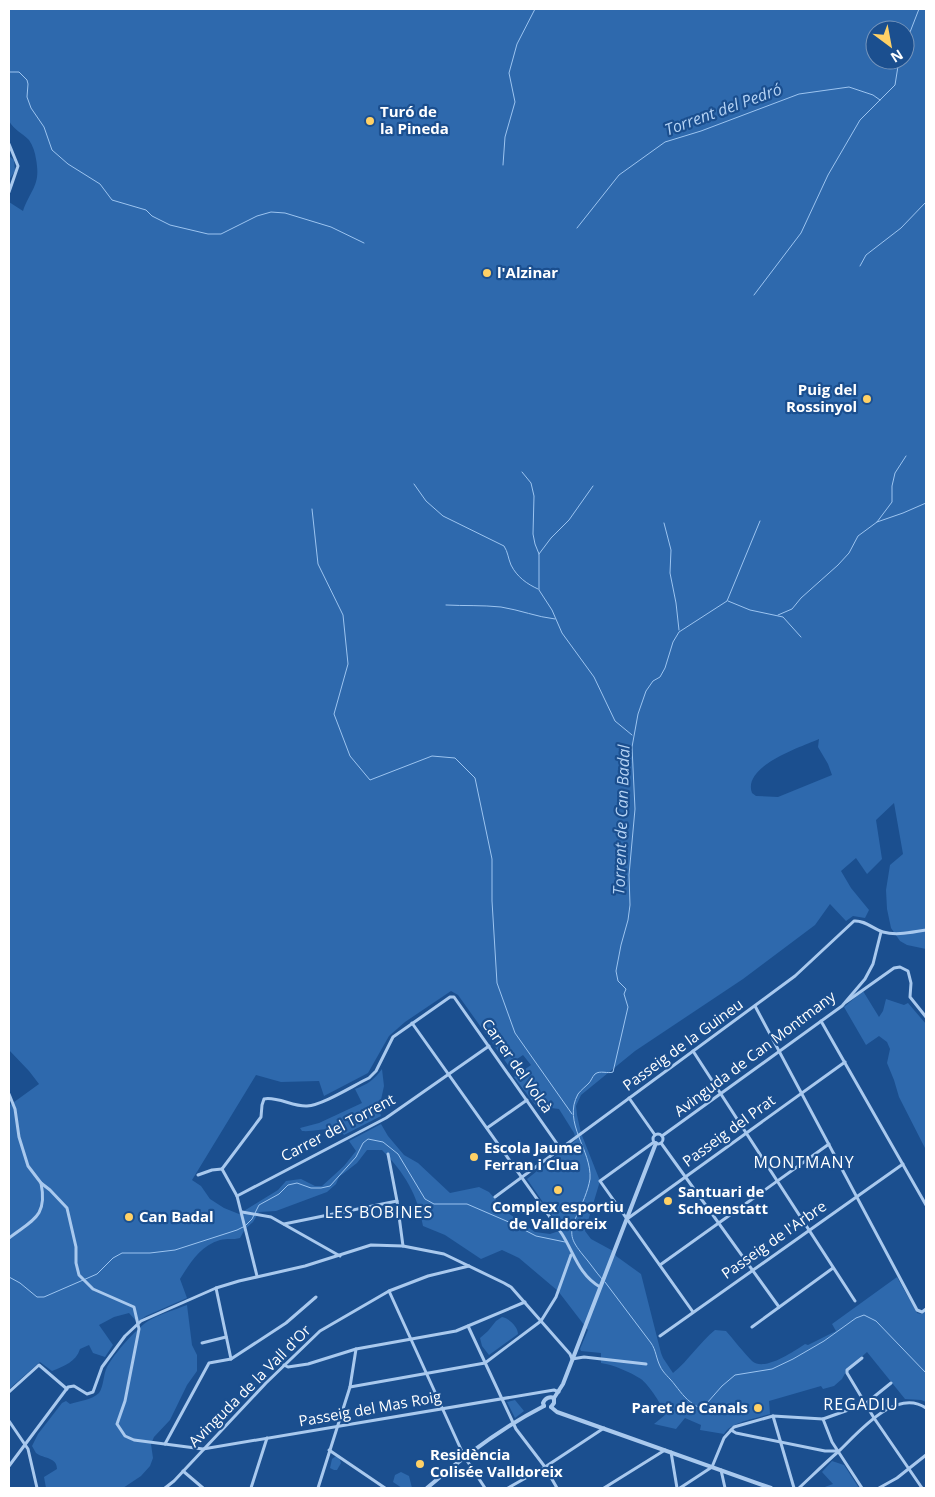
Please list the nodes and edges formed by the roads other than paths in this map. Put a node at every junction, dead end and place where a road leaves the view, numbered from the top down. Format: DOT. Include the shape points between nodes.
graph roads {
  1 [pos="9,144"];
  2 [pos="9,192"];
  3 [pos="926,930"];
  4 [pos="882,932"];
  5 [pos="754,1006"];
  6 [pos="842,1006"];
  7 [pos="926,1017"];
  8 [pos="821,1021"];
  9 [pos="412,1024"];
  10 [pos="489,1046"];
  11 [pos="693,1051"];
  12 [pos="779,1052"];
  13 [pos="845,1062"];
  14 [pos="448,1075"];
  15 [pos="801,1092"];
  16 [pos="720,1094"];
  17 [pos="9,1095"];
  18 [pos="629,1098"];
  19 [pos="527,1100"];
  20 [pos="487,1128"];
  21 [pos="746,1133"];
  22 [pos="655,1135"];
  23 [pos="662,1136"];
  24 [pos="657,1143"];
  25 [pos="829,1144"];
  26 [pos="560,1148"];
  27 [pos="388,1154"];
  28 [pos="903,1164"];
  29 [pos="222,1169"];
  30 [pos="198,1174"];
  31 [pos="685,1177"];
  32 [pos="522,1178"];
  33 [pos="777,1181"];
  34 [pos="41,1183"];
  35 [pos="237,1196"];
  36 [pos="857,1196"];
  37 [pos="495,1197"];
  38 [pos="397,1201"];
  39 [pos="926,1205"];
  40 [pos="242,1212"];
  41 [pos="627,1220"];
  42 [pos="719,1223"];
  43 [pos="284,1224"];
  44 [pos="808,1230"];
  45 [pos="9,1238"];
  46 [pos="403,1246"];
  47 [pos="572,1254"];
  48 [pos="340,1256"];
  49 [pos="470,1265"];
  50 [pos="660,1265"];
  51 [pos="834,1268"];
  52 [pos="752,1270"];
  53 [pos="257,1276"];
  54 [pos="600,1287"];
  55 [pos="216,1288"];
  56 [pos="389,1291"];
  57 [pos="316,1297"];
  58 [pos="855,1301"];
  59 [pos="524,1302"];
  60 [pos="779,1307"];
  61 [pos="926,1309"];
  62 [pos="693,1312"];
  63 [pos="541,1321"];
  64 [pos="139,1323"];
  65 [pos="468,1326"];
  66 [pos="752,1327"];
  67 [pos="660,1336"];
  68 [pos="226,1338"];
  69 [pos="411,1340"];
  70 [pos="202,1343"];
  71 [pos="356,1349"];
  72 [pos="862,1358"];
  73 [pos="572,1359"];
  74 [pos="231,1360"];
  75 [pos="485,1363"];
  76 [pos="646,1364"];
  77 [pos="284,1365"];
  78 [pos="426,1374"];
  79 [pos="891,1383"];
  80 [pos="350,1387"];
  81 [pos="67,1389"];
  82 [pos="9,1392"];
  83 [pos="542,1392"];
  84 [pos="559,1392"];
  85 [pos="502,1398"];
  86 [pos="554,1398"];
  87 [pos="546,1399"];
  88 [pos="865,1404"];
  89 [pos="544,1406"];
  90 [pos="551,1406"];
  91 [pos="442,1408"];
  92 [pos="926,1408"];
  93 [pos="773,1416"];
  94 [pos="824,1418"];
  95 [pos="874,1418"];
  96 [pos="9,1421"];
  97 [pos="513,1422"];
  98 [pos="339,1425"];
  99 [pos="605,1428"];
  100 [pos="731,1430"];
  101 [pos="267,1438"];
  102 [pos="781,1442"];
  103 [pos="165,1444"];
  104 [pos="25,1445"];
  105 [pos="202,1449"];
  106 [pos="329,1450"];
  107 [pos="665,1450"];
  108 [pos="838,1451"];
  109 [pos="671,1452"];
  110 [pos="464,1456"];
  111 [pos="926,1456"];
  112 [pos="9,1466"];
  113 [pos="545,1467"];
  114 [pos="712,1467"];
  115 [pos="909,1469"];
  116 [pos="722,1470"];
  117 [pos="183,1471"];
  118 [pos="37,1488"];
  119 [pos="165,1488"];
  120 [pos="203,1488"];
  121 [pos="251,1488"];
  122 [pos="318,1488"];
  123 [pos="384,1488"];
  124 [pos="428,1488"];
  125 [pos="485,1488"];
  126 [pos="508,1488"];
  127 [pos="557,1488"];
  128 [pos="604,1488"];
  129 [pos="678,1488"];
  130 [pos="725,1488"];
  131 [pos="771,1488"];
  132 [pos="794,1488"];
  133 [pos="799,1488"];
  134 [pos="862,1488"];
  135 [pos="879,1488"];
  136 [pos="922,1488"];
  1 -- 2 [label="street" via="18,166"];
  3 -- 4 [label="street" via="895,934"];
  4 -- 5 [label="street, Passeig de la Guineu" via="854,921 795,976"];
  4 -- 6 [label="street, Avinguda de Can Montmany" via="865,979"];
  5 -- 11 [label="street, Passeig de la Guineu"];
  5 -- 12 [label="street"];
  6 -- 7 [label="street" via="894,968 900,967 908,971 910,996"];
  6 -- 8 [label="street, Avinguda de Can Montmany"];
  8 -- 12 [label="street, Avinguda de Can Montmany"];
  8 -- 13 [label="street"];
  9 -- 10 [label="street, Carrer del Volcà" via="454,997"];
  9 -- 14 [label="street"];
  9 -- 29 [label="street" via="393,1037 378,1068 369,1078 309,1106 264,1099 261,1117"];
  10 -- 14 [label="street, Carrer del Torrent"];
  10 -- 19 [label="street, Carrer del Volcà"];
  11 -- 16 [label="street"];
  11 -- 18 [label="street, Passeig de la Guineu"];
  12 -- 15 [label="street"];
  12 -- 16 [label="street, Avinguda de Can Montmany"];
  13 -- 15 [label="street, Passeig del Prat"];
  13 -- 28 [label="street"];
  14 -- 20 [label="street"];
  14 -- 35 [label="street, Carrer del Torrent" via="386,1118"];
  15 -- 21 [label="street, Passeig del Prat"];
  15 -- 25 [label="street"];
  16 -- 21 [label="street"];
  16 -- 23 [label="street, Avinguda de Can Montmany"];
  17 -- 34 [label="street" via="26,1162"];
  18 -- 22 [label="street"];
  18 -- 26 [label="street, Passeig de la Guineu"];
  19 -- 20 [label="street"];
  19 -- 26 [label="street, Carrer del Volcà"];
  20 -- 32 [label="street"];
  21 -- 31 [label="street, Passeig del Prat"];
  21 -- 33 [label="street"];
  22 -- 23 [label="street"];
  22 -- 24 [label="street" via="653,1139"];
  23 -- 24 [label="street" via="663,1140"];
  24 -- 31 [label="street"];
  24 -- 41 [label="street"];
  24 -- 41 [label="street" via="600,1181"];
  25 -- 33 [label="street"];
  25 -- 36 [label="street"];
  26 -- 32 [label="street, Passeig de la Guineu"];
  27 -- 38 [label="street"];
  28 -- 36 [label="street, Passeig de l'Arbre"];
  28 -- 39 [label="street"];
  29 -- 30 [label="street"];
  29 -- 35 [label="street"];
  31 -- 41 [label="street, Passeig del Prat"];
  31 -- 42 [label="street"];
  32 -- 37 [label="street, Passeig de la Guineu"];
  32 -- 47 [label="street" via="562,1234"];
  33 -- 42 [label="street"];
  33 -- 44 [label="street"];
  34 -- 45 [label="street" via="41,1211"];
  34 -- 64 [label="street" via="67,1208 79,1275 92,1289 134,1307"];
  35 -- 40 [label="street"];
  36 -- 44 [label="street, Passeig de l'Arbre"];
  36 -- 61 [label="street" via="917,1310 922,1312"];
  38 -- 43 [label="street"];
  38 -- 46 [label="street"];
  40 -- 43 [label="street" via="271,1216"];
  40 -- 53 [label="street"];
  41 -- 50 [label="street"];
  41 -- 54 [label="street"];
  42 -- 50 [label="street"];
  42 -- 52 [label="street"];
  43 -- 48 [label="street"];
  44 -- 51 [label="street"];
  44 -- 52 [label="street, Passeig de l'Arbre"];
  46 -- 48 [label="street" via="371,1245"];
  46 -- 49 [label="street" via="444,1254"];
  47 -- 54 [label="street" via="584,1273"];
  47 -- 63 [label="street" via="556,1297"];
  48 -- 53 [label="street"];
  49 -- 56 [label="street, Avinguda de la Vall d'Or"];
  49 -- 59 [label="street" via="512,1287"];
  50 -- 62 [label="street"];
  51 -- 58 [label="street"];
  51 -- 60 [label="street"];
  52 -- 60 [label="street"];
  52 -- 62 [label="street, Passeig de l'Arbre"];
  53 -- 55 [label="street"];
  54 -- 73 [label="street"];
  55 -- 64 [label="street"];
  55 -- 68 [label="street"];
  56 -- 69 [label="street"];
  56 -- 77 [label="street, Avinguda de la Vall d'Or" via="320,1331"];
  57 -- 74 [label="street" via="286,1324"];
  59 -- 63 [label="street"];
  59 -- 65 [label="street"];
  60 -- 66 [label="street"];
  62 -- 67 [label="street, Passeig de l'Arbre"];
  63 -- 73 [label="street"];
  63 -- 75 [label="street"];
  64 -- 81 [label="street" via="102,1367 92,1392 87,1394 74,1386"];
  64 -- 103 [label="street, Passeig del Mas Roig" via="132,1370 117,1424 125,1436 134,1440"];
  65 -- 69 [label="street"];
  65 -- 75 [label="street"];
  68 -- 70 [label="street"];
  68 -- 74 [label="street"];
  69 -- 71 [label="street"];
  69 -- 78 [label="street"];
  71 -- 77 [label="street" via="308,1364"];
  71 -- 80 [label="street"];
  72 -- 88 [label="street" via="847,1370 847,1374"];
  73 -- 76 [label="street" via="584,1357"];
  73 -- 84 [label="street"];
  74 -- 103 [label="street" via="209,1364"];
  75 -- 78 [label="street"];
  75 -- 85 [label="street"];
  77 -- 105 [label="street, Avinguda de la Vall d'Or"];
  78 -- 80 [label="street"];
  78 -- 91 [label="street"];
  79 -- 88 [label="street"];
  80 -- 98 [label="street"];
  81 -- 82 [label="street" via="39,1365"];
  81 -- 104 [label="street"];
  83 -- 84 [label="street, Passeig del Mas Roig"];
  83 -- 85 [label="street, Passeig del Mas Roig"];
  83 -- 87 [label="street"];
  84 -- 86 [label="street"];
  85 -- 91 [label="street, Passeig del Mas Roig"];
  85 -- 97 [label="street"];
  86 -- 87 [label="street"];
  86 -- 90 [label="street"];
  87 -- 89 [label="street"];
  88 -- 94 [label="street"];
  88 -- 95 [label="street"];
  89 -- 90 [label="street"];
  89 -- 97 [label="street"];
  90 -- 99 [label="street" via="557,1412"];
  91 -- 98 [label="street, Passeig del Mas Roig"];
  91 -- 110 [label="street"];
  92 -- 95 [label="street" via="920,1404 894,1406"];
  93 -- 94 [label="street"];
  93 -- 100 [label="street"];
  93 -- 102 [label="street"];
  94 -- 108 [label="street"];
  95 -- 108 [label="street"];
  95 -- 115 [label="street"];
  96 -- 104 [label="street"];
  97 -- 110 [label="street"];
  97 -- 113 [label="street"];
  98 -- 101 [label="street, Passeig del Mas Roig"];
  98 -- 106 [label="street"];
  99 -- 107 [label="street"];
  99 -- 113 [label="street"];
  100 -- 102 [label="street"];
  100 -- 114 [label="street" via="724,1438"];
  101 -- 105 [label="street, Passeig del Mas Roig"];
  101 -- 121 [label="street"];
  102 -- 108 [label="street"];
  102 -- 132 [label="street"];
  103 -- 105 [label="street, Passeig del Mas Roig"];
  104 -- 112 [label="street"];
  104 -- 118 [label="street"];
  105 -- 117 [label="street, Avinguda de la Vall d'Or"];
  106 -- 122 [label="street"];
  106 -- 123 [label="street"];
  107 -- 109 [label="street"];
  107 -- 128 [label="street"];
  108 -- 133 [label="street"];
  108 -- 134 [label="street"];
  109 -- 114 [label="street"];
  109 -- 129 [label="street"];
  110 -- 124 [label="street"];
  110 -- 125 [label="street"];
  111 -- 115 [label="street"];
  113 -- 126 [label="street"];
  113 -- 127 [label="street"];
  114 -- 116 [label="street"];
  114 -- 129 [label="street"];
  115 -- 135 [label="street"];
  115 -- 136 [label="street"];
  116 -- 130 [label="street"];
  116 -- 131 [label="street"];
  117 -- 119 [label="street, Avinguda de la Vall d'Or"];
  117 -- 120 [label="street"];
}
